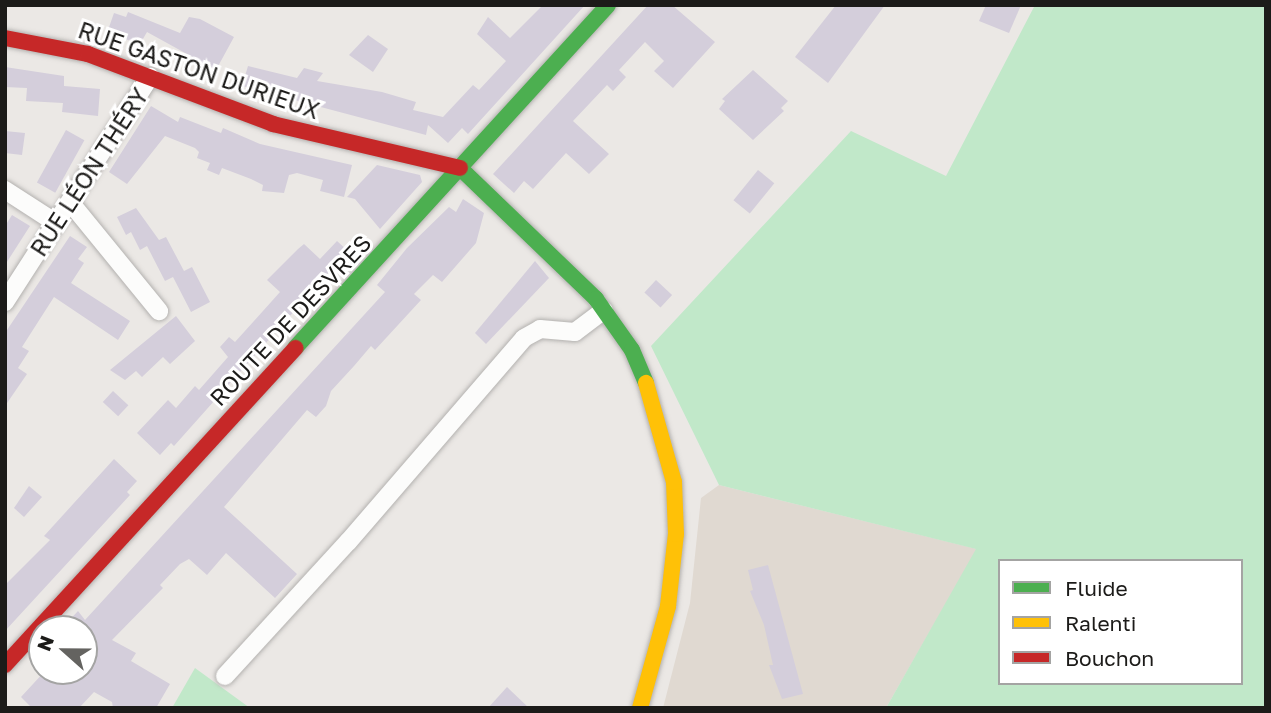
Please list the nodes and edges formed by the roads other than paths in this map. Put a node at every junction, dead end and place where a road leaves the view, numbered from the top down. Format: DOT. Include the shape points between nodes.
graph roads {
  1 [pos="608,5"];
  2 [pos="5,38"];
  3 [pos="150,77"];
  4 [pos="460,168"];
  5 [pos="5,190"];
  6 [pos="70,202"];
  7 [pos="56,223"];
  8 [pos="5,302"];
  9 [pos="604,310"];
  10 [pos="159,312"];
  11 [pos="5,665"];
  12 [pos="225,676"];
  13 [pos="640,708"];
  1 -- 4 [label="street, ROUTE DE DESVRES"];
  2 -- 3 [label="street, RUE GASTON DURIEUX" via="60,46"];
  3 -- 4 [label="street, RUE GASTON DURIEUX" via="273,124"];
  3 -- 6 [label="street, RUE LÉON THÉRY"];
  4 -- 9 [label="street" via="545,246"];
  4 -- 11 [label="street, ROUTE DE DESVRES"];
  5 -- 7 [label="street"];
  6 -- 7 [label="street, RUE LÉON THÉRY"];
  6 -- 10 [label="street"];
  7 -- 8 [label="street, RUE LÉON THÉRY"];
  9 -- 12 [label="street" via="575,332 540,329 524,338"];
  9 -- 13 [label="street" via="642,370 666,445 676,498 670,595"];
}
